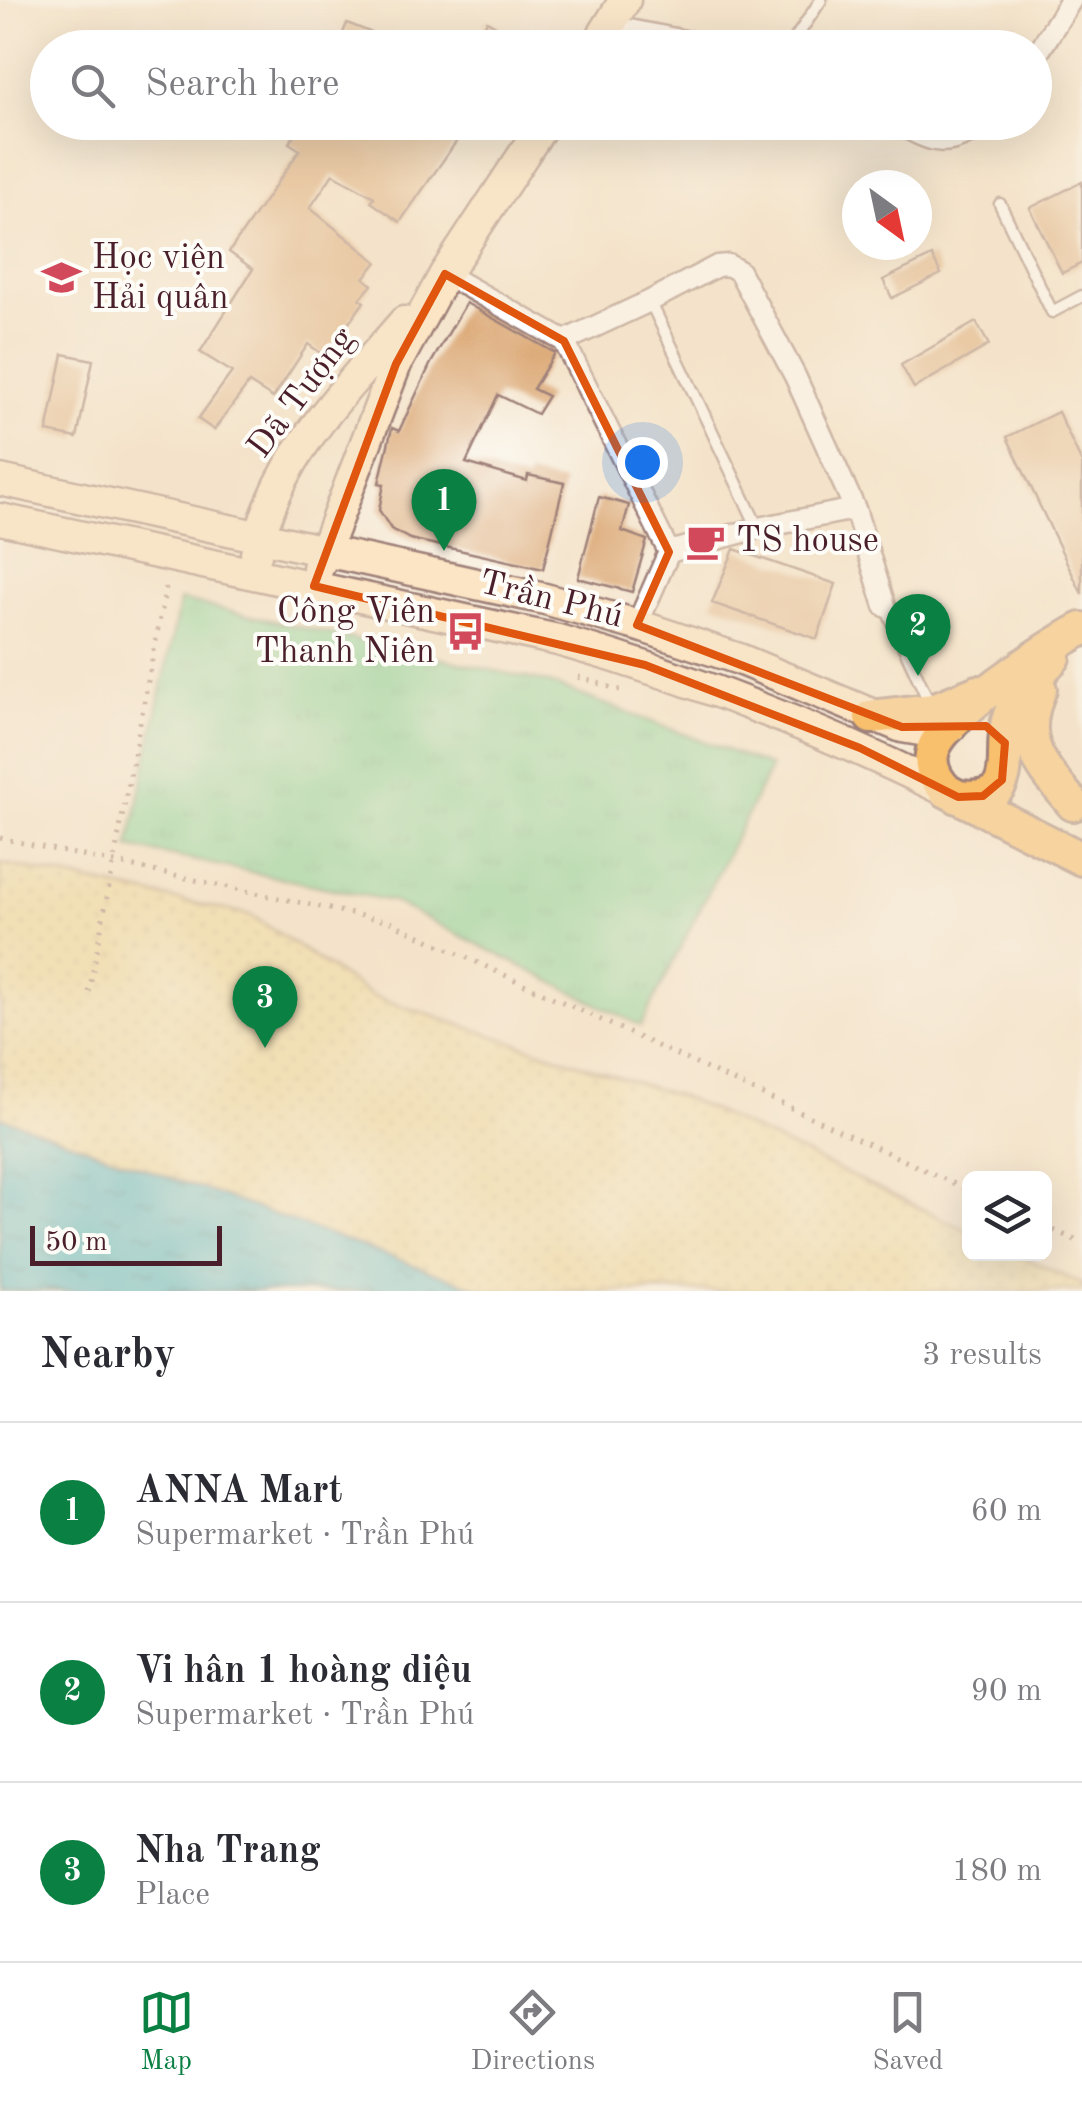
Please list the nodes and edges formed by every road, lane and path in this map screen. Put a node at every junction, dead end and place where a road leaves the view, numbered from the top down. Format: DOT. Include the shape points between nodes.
graph roads {
  1 [pos="821,0"];
  2 [pos="1071,0"];
  3 [pos="610,24"];
  4 [pos="638,30"];
  5 [pos="800,30"];
  6 [pos="1052,30"];
  7 [pos="533,140"];
  8 [pos="928,140"];
  9 [pos="958,140"];
  10 [pos="1000,204"];
  11 [pos="445,274"];
  12 [pos="1082,296"];
  13 [pos="650,302"];
  14 [pos="564,340"];
  15 [pos="0,480"];
  16 [pos="855,509"];
  17 [pos="0,519"];
  18 [pos="758,528"];
  19 [pos="260,534"];
  20 [pos="323,549"];
  21 [pos="669,552"];
  22 [pos="253,574"];
  23 [pos="185,585"];
  24 [pos="314,586"];
  25 [pos="885,606"];
  26 [pos="637,624"];
  27 [pos="1082,633"];
  28 [pos="572,676"];
  29 [pos="628,693"];
  30 [pos="871,716"];
  31 [pos="941,719"];
  32 [pos="1005,743"];
  33 [pos="952,794"];
  34 [pos="1077,807"];
  35 [pos="0,838"];
  36 [pos="1082,860"];
  37 [pos="111,862"];
  38 [pos="88,992"];
  39 [pos="962,1186"];
  40 [pos="1052,1230"];
  41 [pos="1082,1243"];
  1 -- 5 [label="lane"];
  2 -- 6 [label="street"];
  3 -- 4 [label="street"];
  7 -- 11 [label="main road, Dã Tượng"];
  8 -- 9 [label="street"];
  10 -- 12 [label="lane" via="1052,312"];
  11 -- 14 [label="street"];
  11 -- 19 [label="main road, Dã Tượng" via="298,448"];
  11 -- 20 [label="main road, Dã Tượng" via="396,364"];
  13 -- 14 [label="street"];
  13 -- 16 [label="street" via="717,266 738,271"];
  13 -- 18 [label="lane"];
  14 -- 21 [label="street"];
  15 -- 19 [label="main road, Trần Phú"];
  16 -- 18 [label="street"];
  16 -- 25 [label="street"];
  17 -- 22 [label="main road, Trần Phú"];
  18 -- 21 [label="street"];
  19 -- 20 [label="main road, Trần Phú"];
  19 -- 22 [label="main road, Dã Tượng"];
  20 -- 24 [label="main road, Dã Tượng"];
  20 -- 26 [label="main road, Trần Phú"];
  21 -- 26 [label="street"];
  22 -- 24 [label="main road, Trần Phú"];
  23 -- 37 [label="path" via="166,581"];
  24 -- 33 [label="main road, Trần Phú" via="645,664 860,748"];
  25 -- 31 [label="lane"];
  26 -- 30 [label="main road, Trần Phú"];
  27 -- 31 [label="main road"];
  27 -- 32 [label="main road" via="1022,696 1008,719"];
  27 -- 34 [label="main road" via="1043,682 1029,724 1041,765"];
  28 -- 29 [label="path"];
  30 -- 31 [label="main road"];
  31 -- 32 [label="main road" via="974,722"];
  31 -- 33 [label="main road" via="931,759 938,782"];
  32 -- 33 [label="main road" via="1007,768 994,790"];
  32 -- 34 [label="main road" via="1022,768"];
  33 -- 36 [label="main road, Trần Phú"];
  35 -- 37 [label="path"];
  37 -- 38 [label="path"];
  37 -- 39 [label="path" via="390,922"];
  40 -- 41 [label="path"];
}
